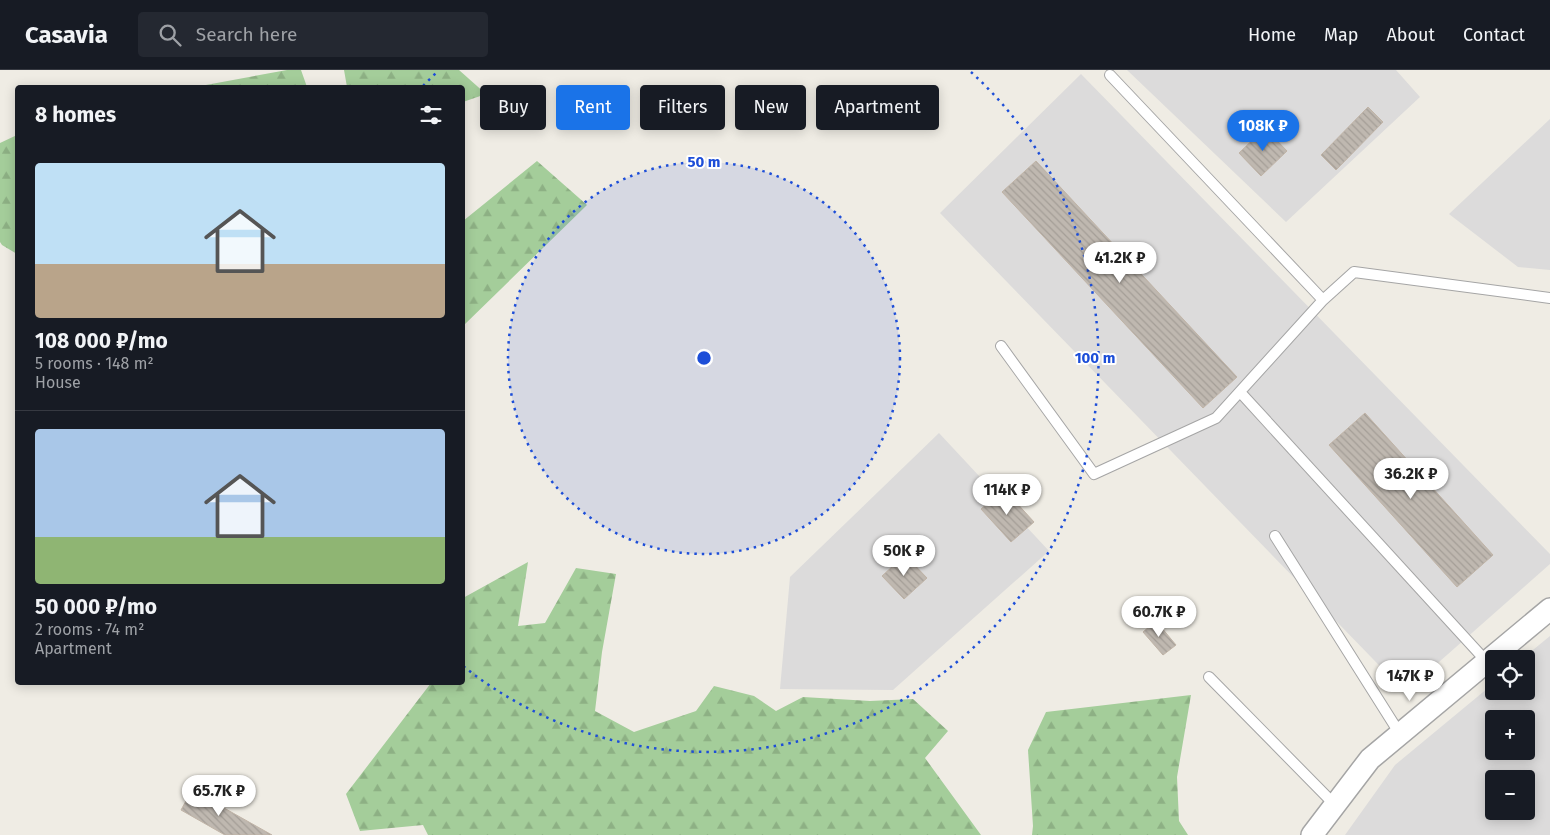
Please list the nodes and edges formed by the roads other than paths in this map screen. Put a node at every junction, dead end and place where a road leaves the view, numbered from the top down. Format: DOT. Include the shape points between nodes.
graph roads {
  1 [pos="1110,75"];
  2 [pos="1550,298"];
  3 [pos="1323,300"];
  4 [pos="1001,346"];
  5 [pos="1240,392"];
  6 [pos="1275,536"];
  7 [pos="1550,609"];
  8 [pos="1500,650"];
  9 [pos="1485,661"];
  10 [pos="1485,663"];
  11 [pos="1209,677"];
  12 [pos="1400,734"];
  13 [pos="1336,806"];
  14 [pos="1312,835"];
  1 -- 3 [label="lane"];
  2 -- 3 [label="lane" via="1354,272"];
  3 -- 5 [label="lane"];
  4 -- 5 [label="lane" via="1094,474 1216,418"];
  5 -- 9 [label="lane"];
  6 -- 12 [label="lane"];
  7 -- 8 [label="street"];
  10 -- 12 [label="street"];
  11 -- 13 [label="lane"];
  12 -- 13 [label="street" via="1370,758"];
  13 -- 14 [label="street"];
}
